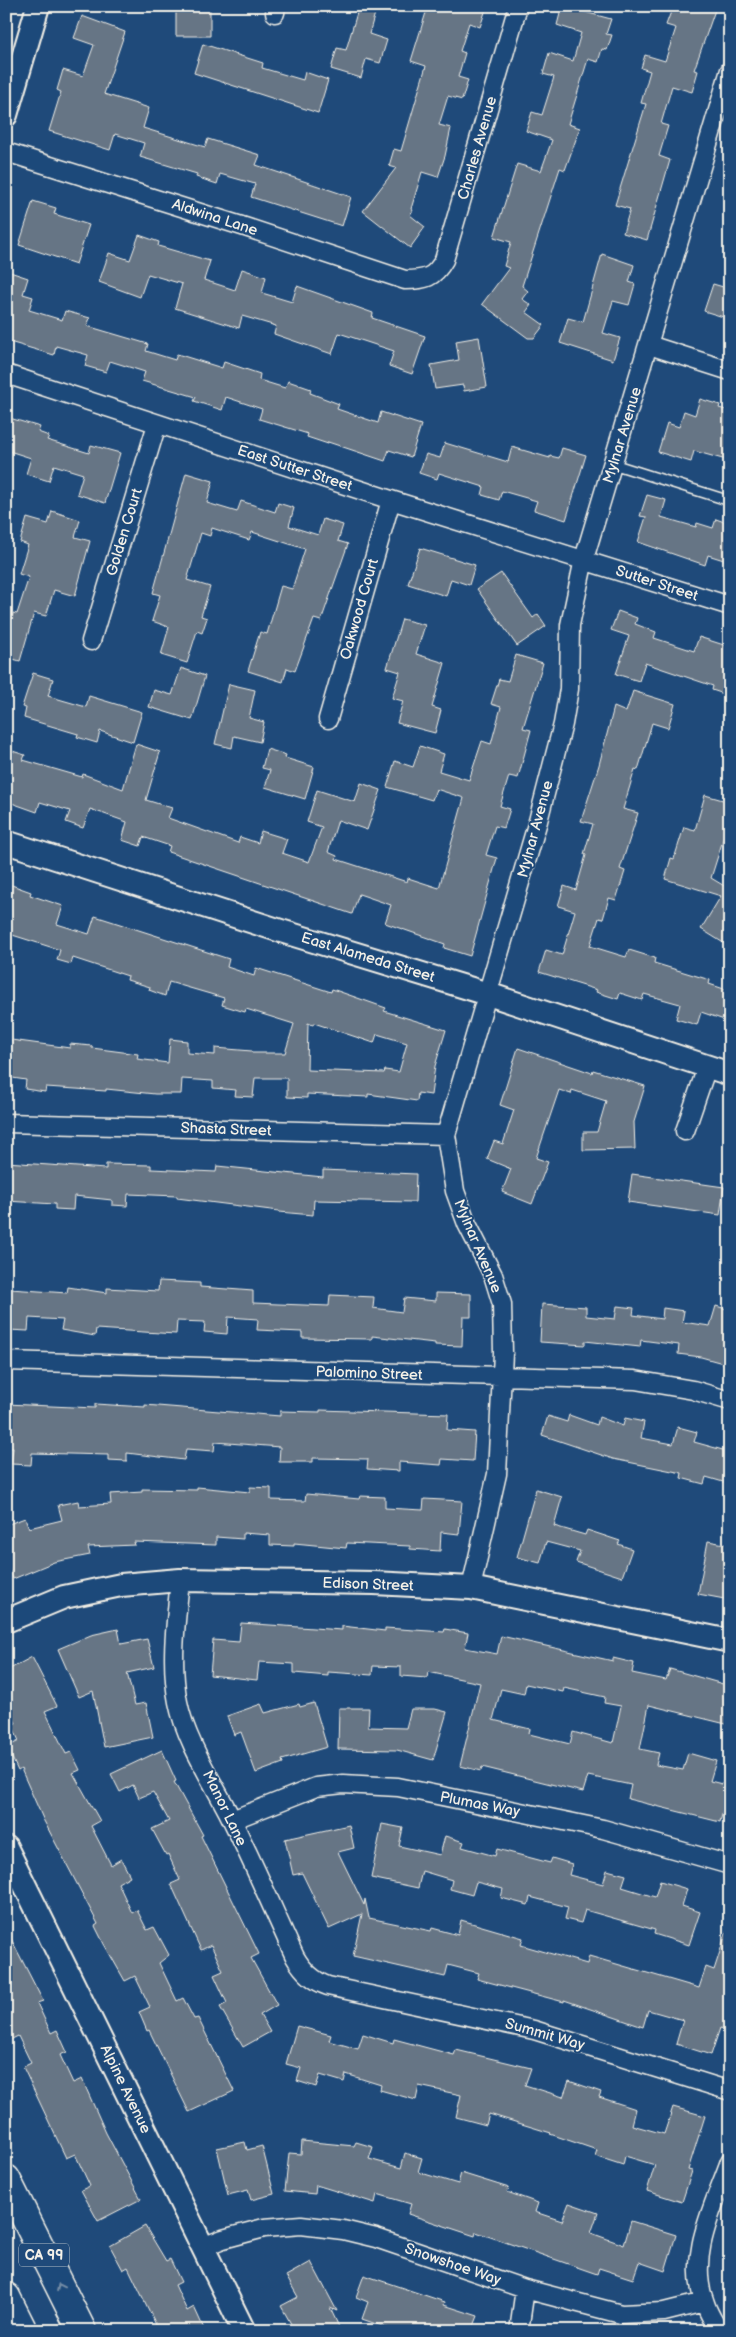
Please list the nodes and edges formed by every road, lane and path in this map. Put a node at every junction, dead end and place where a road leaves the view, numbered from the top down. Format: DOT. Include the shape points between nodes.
graph roads {
  1 [pos="38,6"];
  2 [pos="518,6"];
  3 [pos="730,70"];
  4 [pos="6,115"];
  5 [pos="6,152"];
  6 [pos="423,280"];
  7 [pos="649,345"];
  8 [pos="730,371"];
  9 [pos="6,374"];
  10 [pos="157,424"];
  11 [pos="613,464"];
  12 [pos="391,500"];
  13 [pos="730,501"];
  14 [pos="584,559"];
  15 [pos="730,606"];
  16 [pos="91,641"];
  17 [pos="328,719"];
  18 [pos="6,842"];
  19 [pos="488,994"];
  20 [pos="707,1067"];
  21 [pos="730,1074"];
  22 [pos="6,1123"];
  23 [pos="685,1131"];
  24 [pos="446,1134"];
  25 [pos="6,1362"];
  26 [pos="502,1377"];
  27 [pos="730,1401"];
  28 [pos="180,1580"];
  29 [pos="471,1588"];
  30 [pos="6,1620"];
  31 [pos="730,1641"];
  32 [pos="232,1820"];
  33 [pos="6,1847"];
  34 [pos="730,1866"];
  35 [pos="356,1992"];
  36 [pos="730,2091"];
  37 [pos="730,2161"];
  38 [pos="6,2179"];
  39 [pos="202,2247"];
  40 [pos="525,2289"];
  41 [pos="6,2297"];
  42 [pos="704,2302"];
  43 [pos="23,2331"];
  44 [pos="82,2331"];
  45 [pos="244,2331"];
  46 [pos="519,2331"];
  47 [pos="719,2331"];
  1 -- 4 [label="street"];
  2 -- 6 [label="street, Charles Avenue" via="444,260 438,271"];
  3 -- 7 [label="street, Mylnar Avenue"];
  5 -- 6 [label="street, Aldwina Lane" via="405,280"];
  7 -- 8 [label="street"];
  7 -- 11 [label="street, Mylnar Avenue"];
  9 -- 10 [label="street, East Sutter Street"];
  10 -- 12 [label="street, East Sutter Street"];
  10 -- 16 [label="street, Golden Court"];
  11 -- 13 [label="lane"];
  11 -- 14 [label="street, Mylnar Avenue"];
  12 -- 14 [label="street, East Sutter Street"];
  12 -- 17 [label="street, Oakwood Court"];
  14 -- 15 [label="street, Sutter Street"];
  14 -- 19 [label="street, Mylnar Avenue" via="570,625 570,688 563,724"];
  18 -- 19 [label="street, East Alameda Street"];
  19 -- 20 [label="street, East Alameda Street"];
  19 -- 24 [label="street, Mylnar Avenue"];
  20 -- 21 [label="street, East Alameda Street"];
  20 -- 23 [label="street"];
  22 -- 24 [label="street, Shasta Street"];
  24 -- 26 [label="street, Mylnar Avenue" via="455,1191 467,1224 493,1275 502,1304"];
  25 -- 26 [label="street, Palomino Street"];
  26 -- 27 [label="street, Palomino Street" via="635,1380 693,1390"];
  26 -- 29 [label="street, Mylnar Avenue" via="497,1474"];
  28 -- 29 [label="street, Edison Street"];
  28 -- 30 [label="street, Edison Street" via="121,1585 64,1597"];
  28 -- 32 [label="street, Manor Lane" via="174,1638 178,1702 187,1730"];
  29 -- 31 [label="street, Edison Street"];
  32 -- 34 [label="street, Plumas Way" via="316,1786 398,1787 603,1829"];
  32 -- 35 [label="street, Manor Lane" via="303,1970 318,1983"];
  33 -- 39 [label="street, Alpine Avenue"];
  35 -- 36 [label="street, Summit Way" via="534,2030"];
  37 -- 42 [label="street" via="702,2243 698,2268"];
  44 -- 38 [label="highway, CA 99, one-way"];
  39 -- 40 [label="street, Snowshoe Way" via="264,2228 301,2226 344,2230"];
  39 -- 45 [label="street, Alpine Avenue"];
  40 -- 42 [label="street, Snowshoe Way" via="621,2314 664,2312"];
  40 -- 46 [label="street"];
  41 -- 43 [label="highway"];
  42 -- 47 [label="street"];
}
